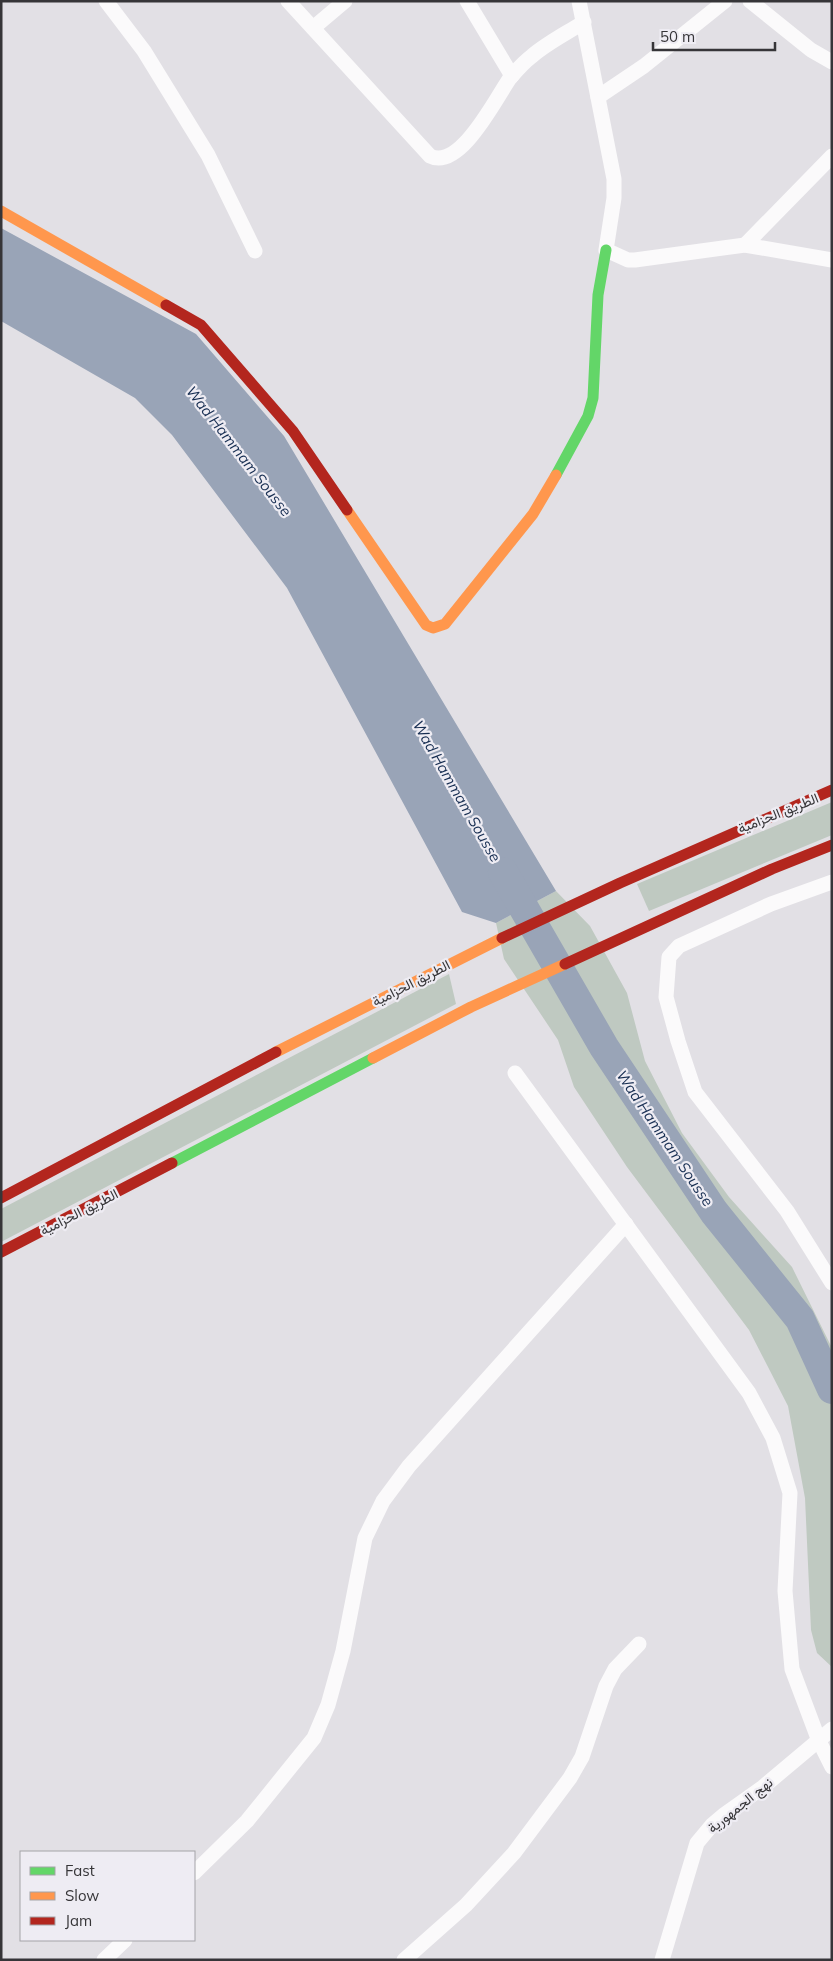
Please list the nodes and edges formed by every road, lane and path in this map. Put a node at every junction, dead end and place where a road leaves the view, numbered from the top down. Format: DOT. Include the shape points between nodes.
graph roads {
  1 [pos="106,1"];
  2 [pos="288,1"];
  3 [pos="345,1"];
  4 [pos="467,1"];
  5 [pos="579,1"];
  6 [pos="726,1"];
  7 [pos="750,1"];
  8 [pos="584,22"];
  9 [pos="313,28"];
  10 [pos="832,62"];
  11 [pos="512,76"];
  12 [pos="598,97"];
  13 [pos="832,156"];
  14 [pos="1,212"];
  15 [pos="745,245"];
  16 [pos="606,250"];
  17 [pos="255,251"];
  18 [pos="832,260"];
  19 [pos="832,790"];
  20 [pos="832,845"];
  21 [pos="832,882"];
  22 [pos="516,1073"];
  23 [pos="1,1198"];
  24 [pos="626,1224"];
  25 [pos="1,1252"];
  26 [pos="832,1284"];
  27 [pos="639,1644"];
  28 [pos="832,1729"];
  29 [pos="819,1741"];
  30 [pos="832,1767"];
  31 [pos="195,1872"];
  32 [pos="124,1941"];
  33 [pos="104,1960"];
  34 [pos="404,1960"];
  35 [pos="662,1960"];
  1 -- 17 [label="street" via="144,50 208,155"];
  2 -- 9 [label="street"];
  3 -- 9 [label="street"];
  4 -- 11 [label="street"];
  5 -- 8 [label="street"];
  6 -- 12 [label="street" via="644,66"];
  7 -- 10 [label="street" via="811,50"];
  8 -- 11 [label="street" via="533,55"];
  8 -- 12 [label="street"];
  9 -- 11 [label="street" via="437,160 444,159 466,144"];
  12 -- 16 [label="street" via="614,179"];
  13 -- 15 [label="street"];
  14 -- 16 [label="main road" via="201,325 293,431 426,625 433,628 445,624 533,514 584,424 593,398 598,294"];
  15 -- 16 [label="street" via="635,260"];
  15 -- 18 [label="street"];
  19 -- 23 [label="main road, الطريق الحزامية" via="736,830 448,964 245,1066"];
  20 -- 25 [label="main road, الطريق الحزامية" via="772,869 471,1007"];
  21 -- 26 [label="street" via="771,904 679,946 669,957 666,997 695,1092 787,1211"];
  22 -- 24 [label="street"];
  24 -- 29 [label="street" via="749,1393 773,1438 790,1493 785,1591 792,1670"];
  24 -- 31 [label="street" via="409,1466 383,1501 365,1538 343,1651 328,1705 314,1738 247,1821"];
  27 -- 34 [label="street" via="624,1657 610,1678 582,1757 570,1778 514,1853 466,1905"];
  28 -- 29 [label="street, نهج الجمهورية"];
  29 -- 30 [label="street"];
  29 -- 35 [label="street, نهج الجمهورية" via="725,1814 697,1843"];
  32 -- 33 [label="street"];
}
